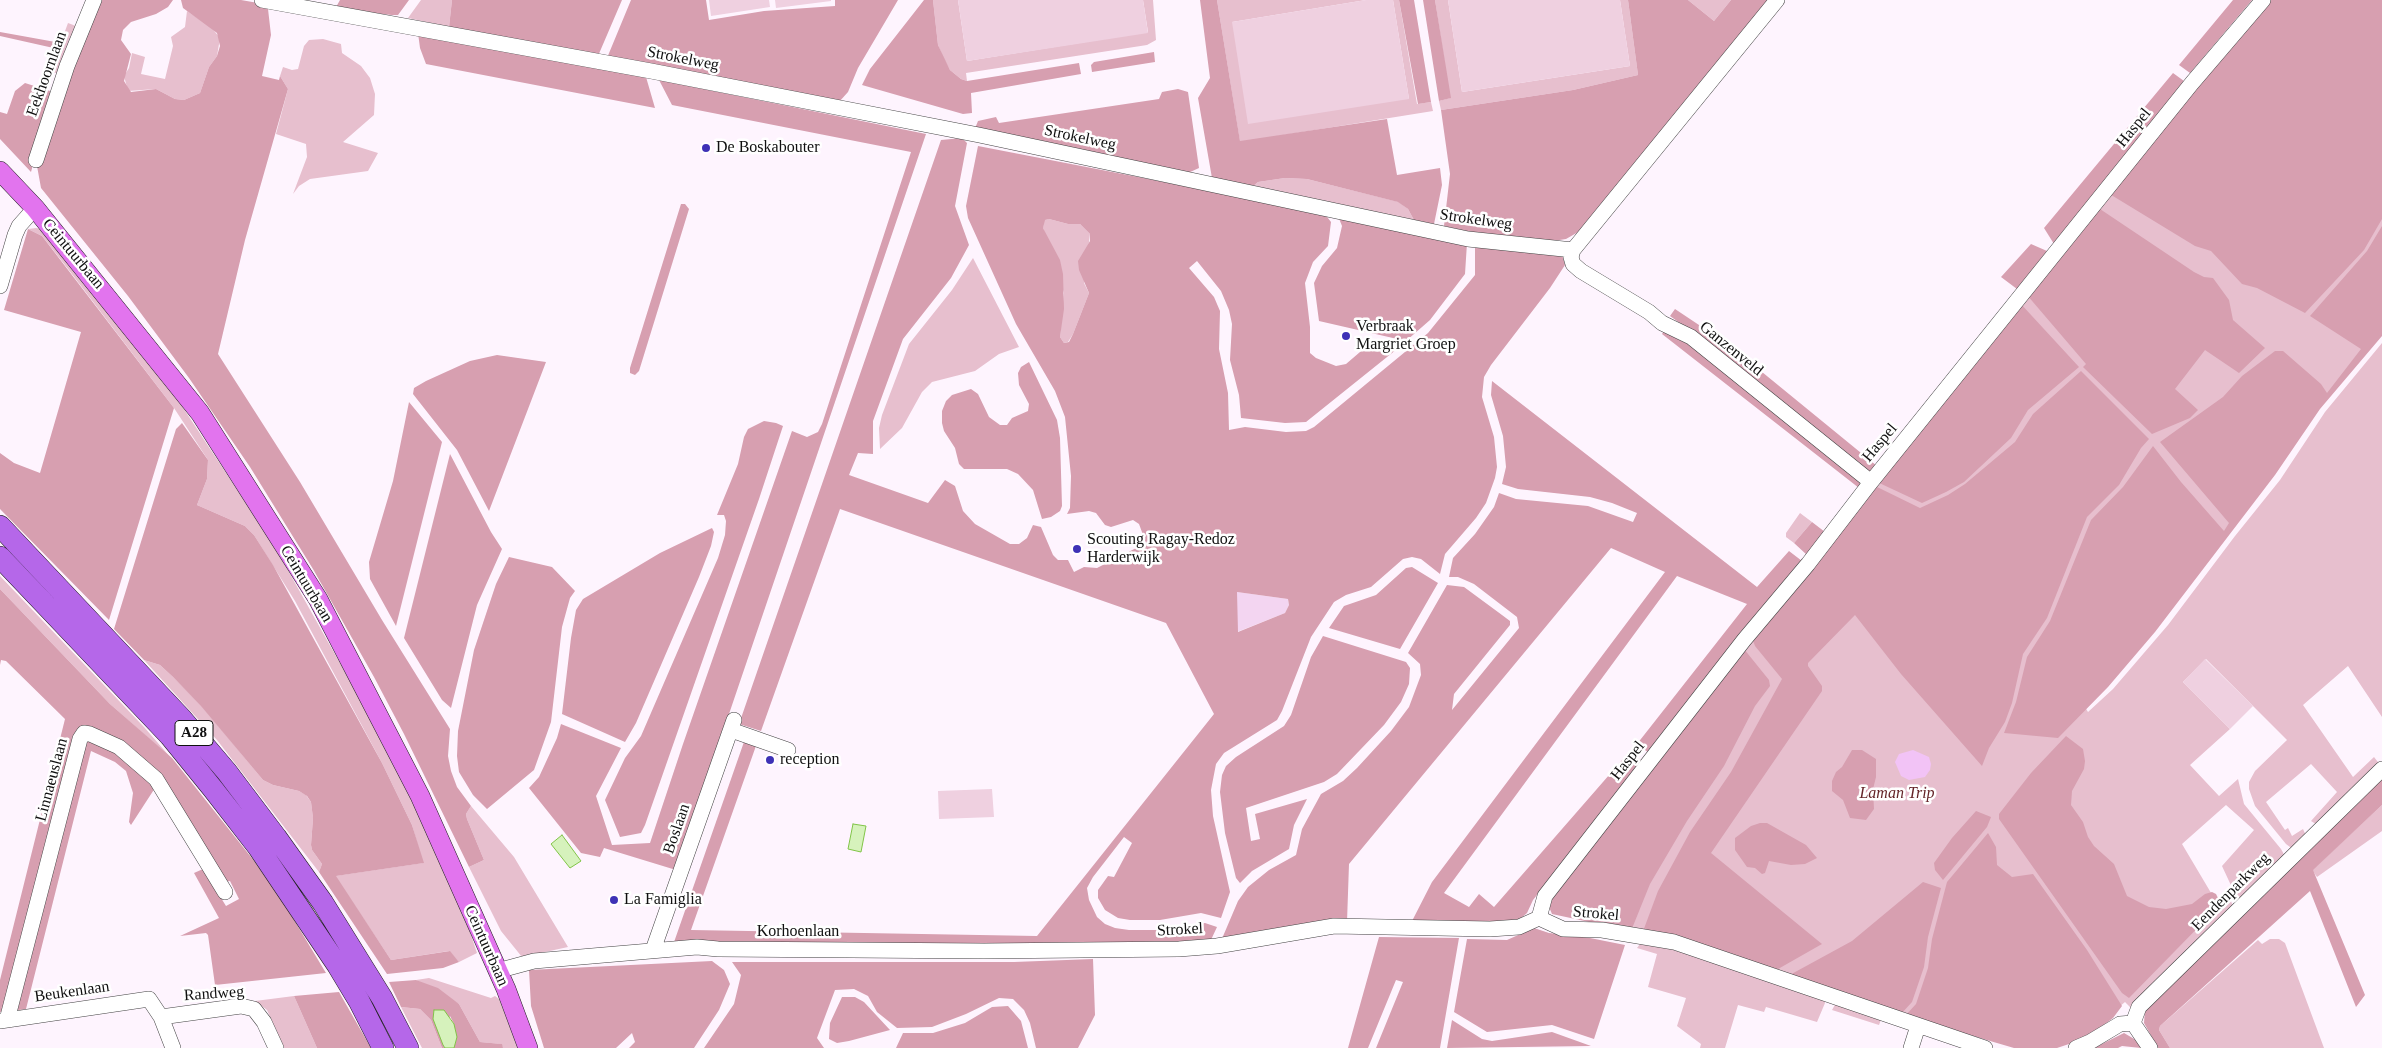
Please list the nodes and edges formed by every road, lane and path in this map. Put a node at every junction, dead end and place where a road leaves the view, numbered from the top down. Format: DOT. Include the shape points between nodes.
graph roads {
  1 [pos="94,0"];
  2 [pos="262,0"];
  3 [pos="1777,0"];
  4 [pos="2263,0"];
  5 [pos="36,160"];
  6 [pos="0,171"];
  7 [pos="35,208"];
  8 [pos="1573,250"];
  9 [pos="0,286"];
  10 [pos="1871,482"];
  11 [pos="0,526"];
  12 [pos="0,557"];
  13 [pos="788,750"];
  14 [pos="2382,768"];
  15 [pos="226,892"];
  16 [pos="1538,918"];
  17 [pos="653,950"];
  18 [pos="1102,950"];
  19 [pos="497,971"];
  20 [pos="161,1017"];
  21 [pos="4,1020"];
  22 [pos="2133,1023"];
  23 [pos="1918,1026"];
  24 [pos="173,1048"];
  25 [pos="276,1048"];
  26 [pos="383,1048"];
  27 [pos="408,1048"];
  28 [pos="528,1048"];
  29 [pos="1912,1048"];
  30 [pos="1985,1048"];
  31 [pos="2076,1048"];
  32 [pos="2150,1048"];
  1 -- 5 [label="street, Eekhoornlaan" via="67,66"];
  2 -- 8 [label="street, Strokelweg" via="979,135 1468,238"];
  3 -- 8 [label="street"];
  4 -- 10 [label="street, Haspel" via="2192,83"];
  6 -- 7 [label="main road, Ceintuurbaan"];
  7 -- 9 [label="street" via="19,226"];
  7 -- 19 [label="main road, Ceintuurbaan" via="200,413 318,599 420,796"];
  8 -- 10 [label="street, Ganzenveld" via="1573,264 1581,271 1662,323 1691,337"];
  10 -- 16 [label="street, Haspel" via="1550,888"];
  11 -- 27 [label="highway, A28" via="163,698 227,772 287,851 360,962"];
  12 -- 26 [label="highway, A28" via="170,736 214,788 338,966"];
  13 -- 17 [label="street, Boslaan" via="732,725"];
  14 -- 22 [label="street, Eendenparkweg" via="2139,1007"];
  15 -- 21 [label="street, Linnaeuslaan" via="156,779 119,747 84,733"];
  16 -- 18 [label="street, Strokel" via="1519,927 1334,926 1217,946"];
  16 -- 23 [label="street, Strokel" via="1563,929 1602,930 1674,942"];
  17 -- 18 [label="street, Korhoenlaan" via="697,947"];
  17 -- 19 [label="street, Korhoenlaan" via="534,961"];
  19 -- 28 [label="main road, Ceintuurbaan"];
  20 -- 21 [label="street, Beukenlaan" via="149,999"];
  20 -- 24 [label="street"];
  20 -- 25 [label="street, Randweg" via="241,1006 254,1009"];
  22 -- 31 [label="street" via="2120,1024"];
  22 -- 32 [label="street"];
  23 -- 29 [label="street"];
  23 -- 30 [label="street, Strokel"];
}
